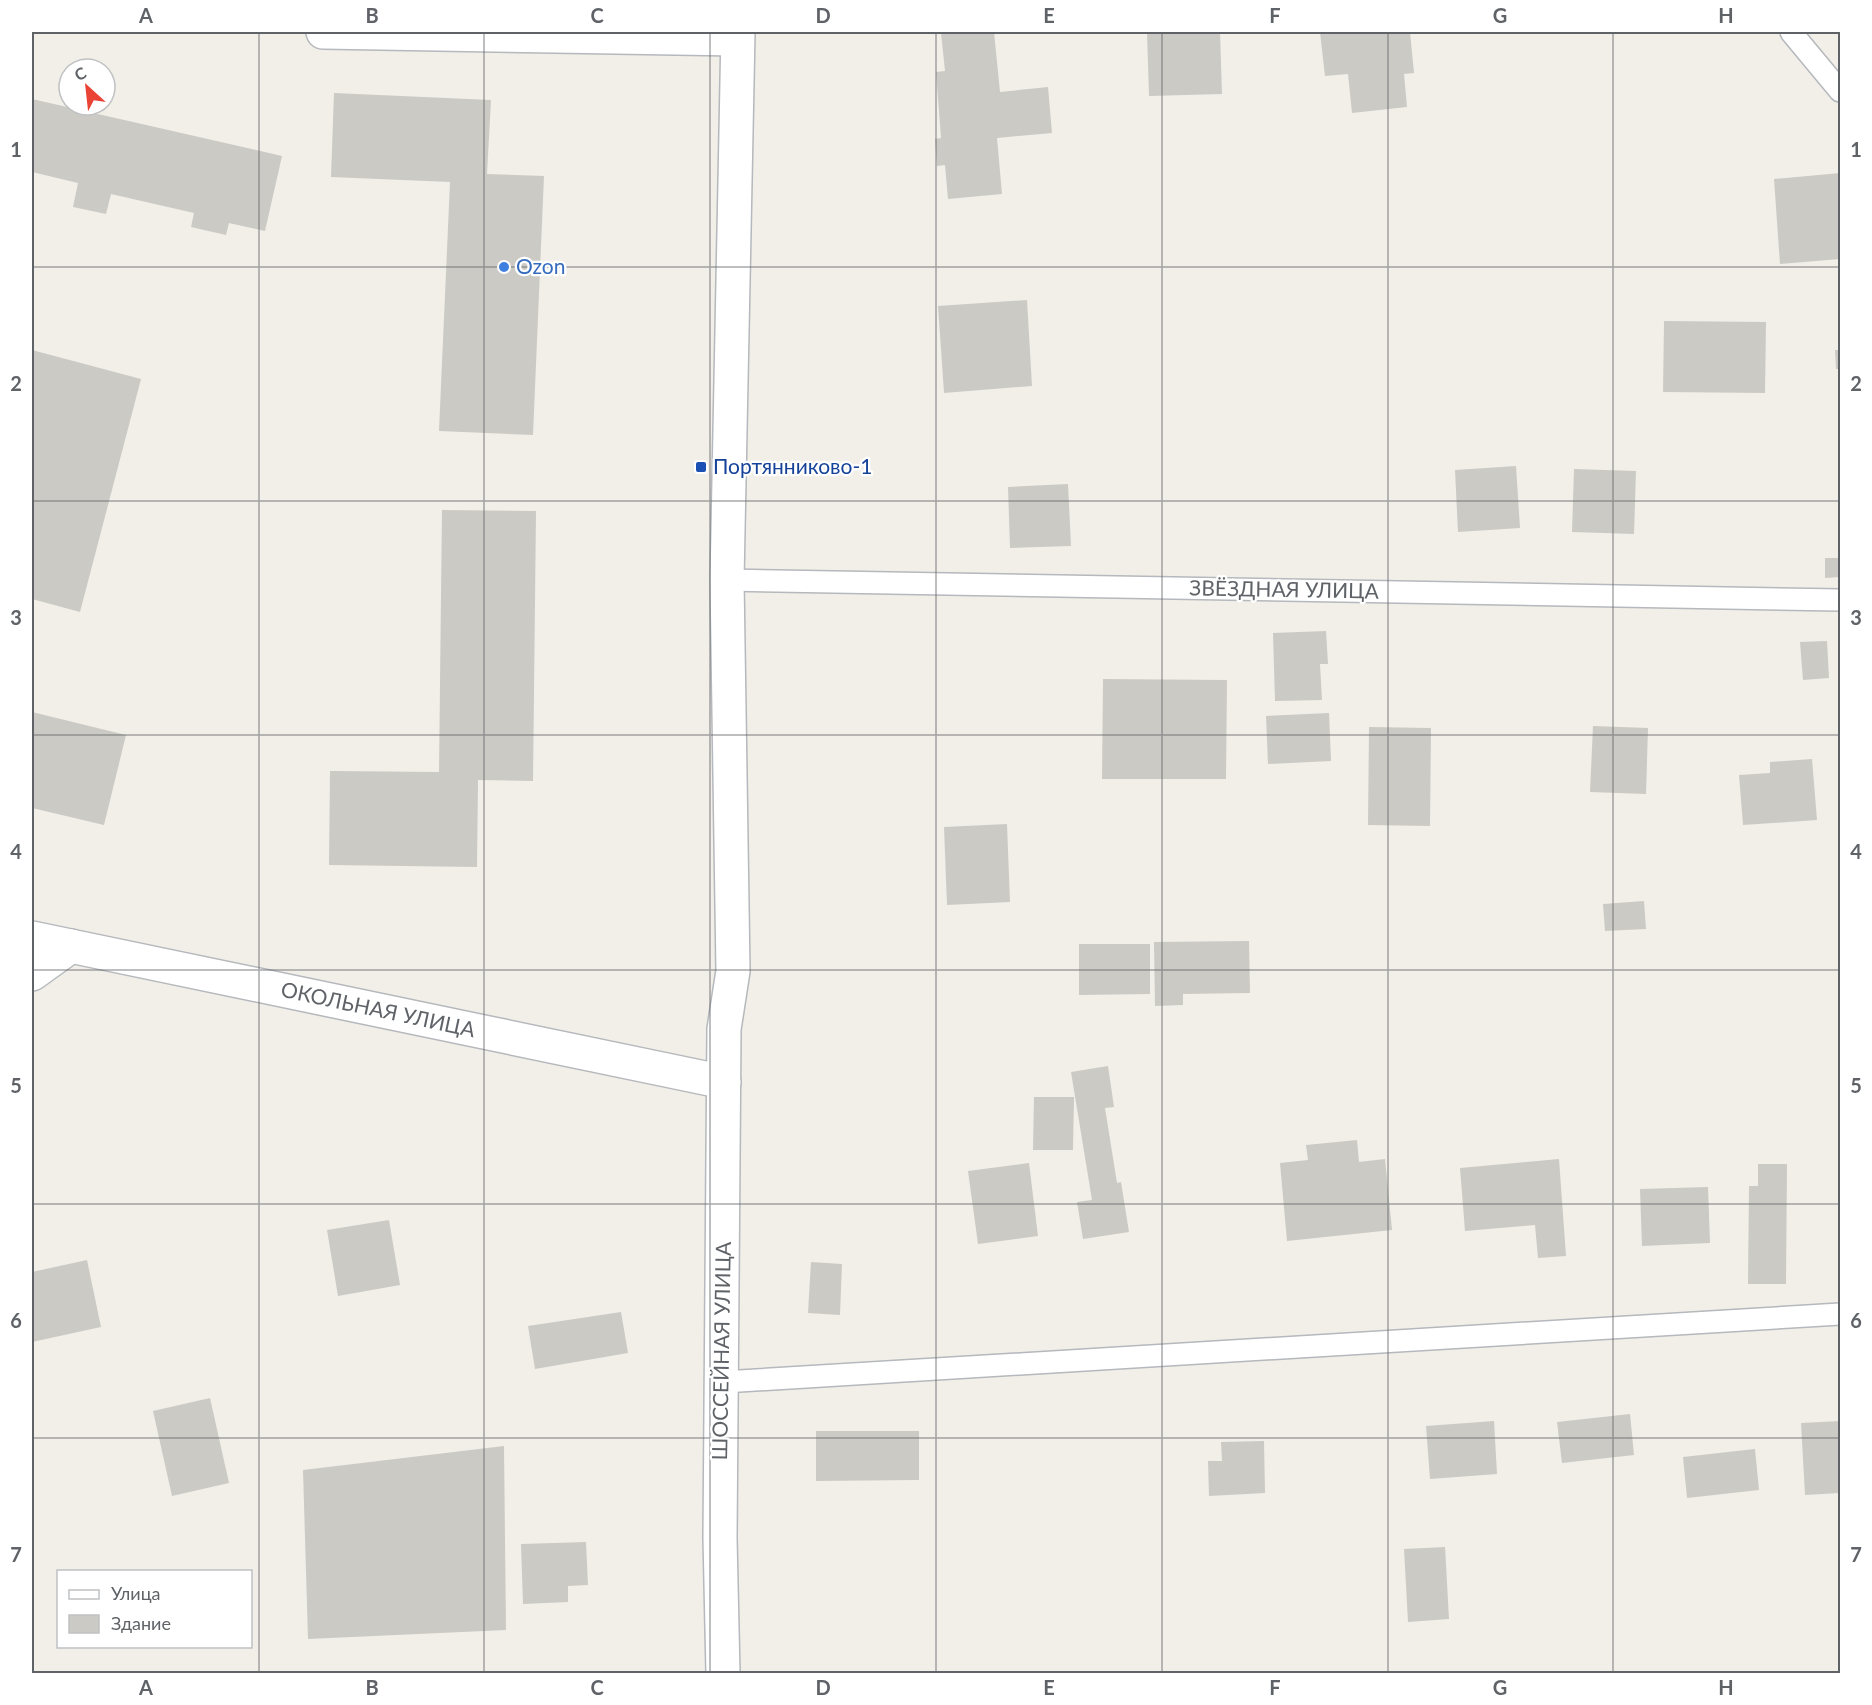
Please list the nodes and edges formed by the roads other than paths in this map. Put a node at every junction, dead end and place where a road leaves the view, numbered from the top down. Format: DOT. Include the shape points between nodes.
graph roads {
  1 [pos="323,32"];
  2 [pos="1791,32"];
  3 [pos="738,35"];
  4 [pos="1840,91"];
  5 [pos="727,580"];
  6 [pos="1840,600"];
  7 [pos="32,938"];
  8 [pos="71,946"];
  9 [pos="32,974"];
  10 [pos="724,1082"];
  11 [pos="1840,1314"];
  12 [pos="723,1382"];
  13 [pos="723,1674"];
  1 -- 3 [label="street"];
  2 -- 4 [label="lane"];
  3 -- 5 [label="street, ШОССЕЙНАЯ УЛИЦА"];
  5 -- 6 [label="lane, ЗВЁЗДНАЯ УЛИЦА"];
  5 -- 10 [label="street, ШОССЕЙНАЯ УЛИЦА" via="733,971 724,1029"];
  7 -- 8 [label="street, ОКОЛЬНАЯ УЛИЦА"];
  8 -- 9 [label="street"];
  8 -- 10 [label="street, ОКОЛЬНАЯ УЛИЦА"];
  10 -- 12 [label="street, ШОССЕЙНАЯ УЛИЦА"];
  11 -- 12 [label="lane"];
  12 -- 13 [label="street, ШОССЕЙНАЯ УЛИЦА"];
}
